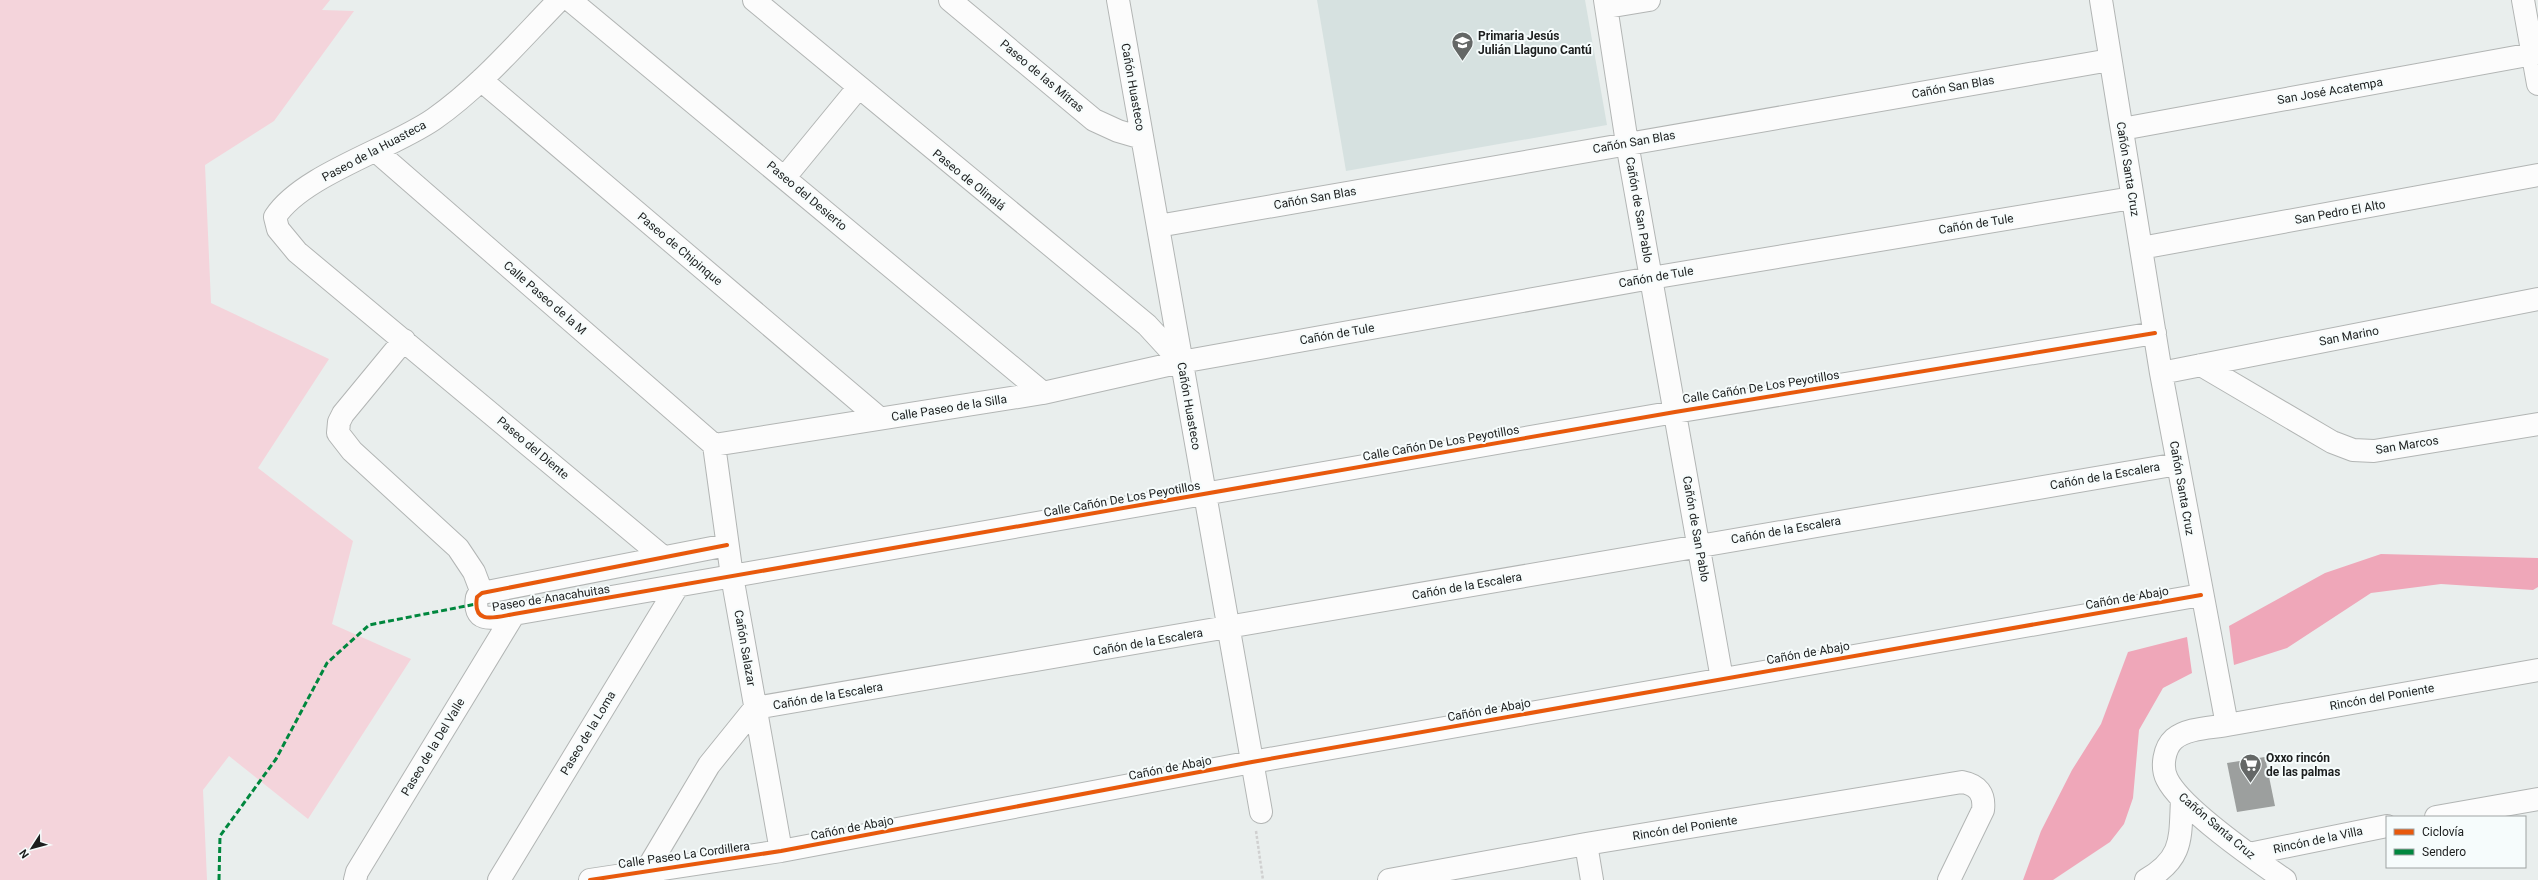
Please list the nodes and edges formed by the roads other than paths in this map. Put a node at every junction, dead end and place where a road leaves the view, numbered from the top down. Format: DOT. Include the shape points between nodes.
graph roads {
  1 [pos="559,0"];
  2 [pos="570,0"];
  3 [pos="754,0"];
  4 [pos="950,0"];
  5 [pos="1118,0"];
  6 [pos="1649,0"];
  7 [pos="2523,0"];
  8 [pos="2106,1"];
  9 [pos="1606,4"];
  10 [pos="2535,53"];
  11 [pos="2110,60"];
  12 [pos="481,80"];
  13 [pos="2538,84"];
  14 [pos="858,88"];
  15 [pos="2122,129"];
  16 [pos="1142,138"];
  17 [pos="1627,143"];
  18 [pos="376,151"];
  19 [pos="2538,175"];
  20 [pos="785,177"];
  21 [pos="2132,198"];
  22 [pos="275,217"];
  23 [pos="1158,226"];
  24 [pos="2142,248"];
  25 [pos="1651,278"];
  26 [pos="2538,299"];
  27 [pos="2155,333"];
  28 [pos="404,340"];
  29 [pos="1181,362"];
  30 [pos="2201,365"];
  31 [pos="2161,373"];
  32 [pos="1043,393"];
  33 [pos="1674,412"];
  34 [pos="879,418"];
  35 [pos="2538,424"];
  36 [pos="714,445"];
  37 [pos="2178,464"];
  38 [pos="1205,495"];
  39 [pos="1699,544"];
  40 [pos="727,545"];
  41 [pos="663,556"];
  42 [pos="732,576"];
  43 [pos="676,587"];
  44 [pos="482,593"];
  45 [pos="2201,595"];
  46 [pos="514,614"];
  47 [pos="1228,628"];
  48 [pos="2538,670"];
  49 [pos="1722,679"];
  50 [pos="755,708"];
  51 [pos="2227,725"];
  52 [pos="1252,762"];
  53 [pos="2182,799"];
  54 [pos="2538,799"];
  55 [pos="1261,812"];
  56 [pos="2442,816"];
  57 [pos="2386,826"];
  58 [pos="1586,844"];
  59 [pos="781,851"];
  60 [pos="2249,854"];
  61 [pos="646,871"];
  62 [pos="355,880"];
  63 [pos="498,880"];
  64 [pos="590,880"];
  65 [pos="1390,880"];
  66 [pos="1592,880"];
  67 [pos="1949,880"];
  68 [pos="2146,880"];
  69 [pos="2285,880"];
  1 -- 12 [label="street, Paseo de la Huasteca"];
  2 -- 20 [label="street, Paseo del Desierto"];
  3 -- 14 [label="street, Paseo de Olinalá"];
  4 -- 16 [label="street, Paseo de las Mitras" via="1094,120"];
  5 -- 16 [label="street, Cañón Huasteco"];
  6 -- 9 [label="street"];
  7 -- 10 [label="street"];
  8 -- 11 [label="street, Cañón Santa Cruz"];
  9 -- 17 [label="street, Cañón de San Pablo"];
  10 -- 13 [label="street"];
  10 -- 15 [label="street, San José Acatempa"];
  11 -- 15 [label="street, Cañón Santa Cruz"];
  11 -- 17 [label="street, Cañón San Blas"];
  12 -- 18 [label="street, Paseo de la Huasteca" via="434,119 402,139"];
  12 -- 34 [label="street, Paseo de Chipinque"];
  14 -- 20 [label="street"];
  14 -- 29 [label="street, Paseo de Olinalá" via="1147,326"];
  15 -- 21 [label="street, Cañón Santa Cruz"];
  16 -- 23 [label="street, Cañón Huasteco"];
  17 -- 23 [label="street, Cañón San Blas"];
  17 -- 25 [label="street, Cañón de San Pablo"];
  18 -- 22 [label="street, Paseo de la Huasteca" via="326,176 286,201"];
  18 -- 36 [label="street, Calle Paseo de la M"];
  19 -- 24 [label="street, San Pedro El Alto"];
  20 -- 32 [label="street, Paseo del Desierto"];
  21 -- 24 [label="street, Cañón Santa Cruz"];
  21 -- 25 [label="street, Cañón de Tule"];
  22 -- 28 [label="street, Paseo del Diente" via="278,229 296,252"];
  23 -- 29 [label="street, Cañón Huasteco"];
  24 -- 27 [label="street, Cañón Santa Cruz"];
  25 -- 29 [label="street, Cañón de Tule"];
  25 -- 33 [label="street, Cañón de San Pablo"];
  26 -- 30 [label="street, San Marino"];
  27 -- 31 [label="street, Cañón Santa Cruz"];
  27 -- 33 [label="street, Calle Cañón De Los Peyotillos"];
  28 -- 41 [label="street, Paseo del Diente"];
  28 -- 44 [label="street" via="343,414 338,433 352,450 458,548 474,572"];
  29 -- 32 [label="street, Calle Paseo de la Silla"];
  29 -- 38 [label="street, Cañón Huasteco"];
  30 -- 31 [label="street, San Marino"];
  30 -- 35 [label="street, San Marcos" via="2332,442 2353,450 2374,451"];
  31 -- 37 [label="street, Cañón Santa Cruz"];
  32 -- 34 [label="street, Calle Paseo de la Silla"];
  33 -- 38 [label="street, Calle Cañón De Los Peyotillos"];
  33 -- 39 [label="street, Cañón de San Pablo"];
  34 -- 36 [label="street, Calle Paseo de la Silla"];
  36 -- 40 [label="street, Cañón Salazar"];
  37 -- 39 [label="street, Cañón de la Escalera"];
  37 -- 45 [label="street, Cañón Santa Cruz"];
  38 -- 42 [label="street, Calle Cañón De Los Peyotillos"];
  38 -- 47 [label="street, Cañón Huasteco"];
  39 -- 47 [label="street, Cañón de la Escalera"];
  39 -- 49 [label="street, Cañón de San Pablo"];
  40 -- 41 [label="street, Paseo de Anacahuitas"];
  40 -- 42 [label="street, Cañón Salazar"];
  41 -- 44 [label="street, Paseo de Anacahuitas"];
  42 -- 43 [label="street, Paseo de Anacahuitas"];
  42 -- 50 [label="street, Cañón Salazar"];
  43 -- 46 [label="street, Paseo de Anacahuitas"];
  43 -- 63 [label="street, Paseo de la Loma"];
  44 -- 46 [label="street, Paseo de Anacahuitas" via="477,597 476,604 480,615 488,618"];
  45 -- 49 [label="street, Cañón de Abajo"];
  45 -- 51 [label="street, Cañón Santa Cruz"];
  46 -- 62 [label="street, Paseo de la Del Valle" via="357,872"];
  47 -- 50 [label="street, Cañón de la Escalera"];
  47 -- 52 [label="street, Cañón Huasteco"];
  48 -- 51 [label="street, Rincón del Poniente"];
  49 -- 52 [label="street, Cañón de Abajo"];
  50 -- 59 [label="street, Cañón Salazar"];
  50 -- 61 [label="street" via="710,765"];
  51 -- 53 [label="street, Cañón Santa Cruz" via="2183,733 2166,749 2164,763 2167,778"];
  52 -- 55 [label="street, Cañón Huasteco"];
  52 -- 59 [label="street, Cañón de Abajo"];
  53 -- 60 [label="street, Cañón Santa Cruz"];
  53 -- 68 [label="street" via="2180,838 2174,856 2163,870"];
  54 -- 56 [label="street"];
  57 -- 60 [label="street, Rincón de la Villa"];
  58 -- 65 [label="street, Rincón del Poniente"];
  58 -- 66 [label="street"];
  58 -- 67 [label="street, Rincón del Poniente" via="1962,782 1971,784 1979,790 1984,799 1983,810"];
  59 -- 61 [label="street, Calle Paseo La Cordillera"];
  60 -- 69 [label="street, Cañón Santa Cruz"];
  61 -- 64 [label="street, Calle Paseo La Cordillera"];
}
